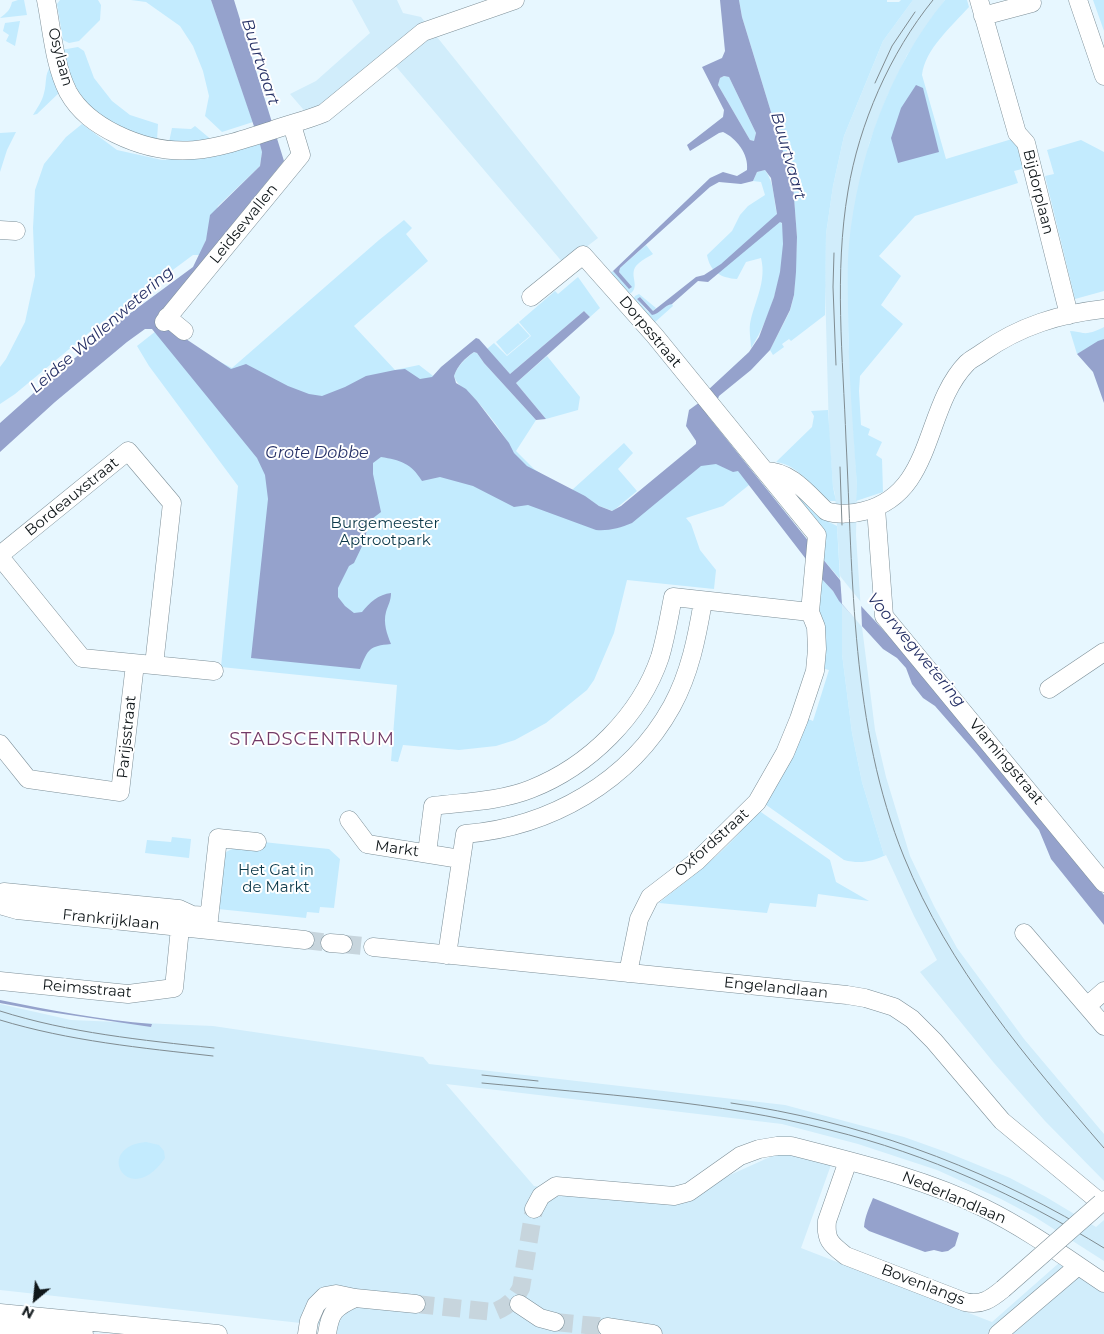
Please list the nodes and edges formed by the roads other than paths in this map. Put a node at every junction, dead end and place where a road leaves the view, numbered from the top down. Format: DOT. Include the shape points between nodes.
graph roads {
  1 [pos="46,0"];
  2 [pos="515,0"];
  3 [pos="1030,0"];
  4 [pos="1078,0"];
  5 [pos="981,8"];
  6 [pos="1104,76"];
  7 [pos="283,127"];
  8 [pos="5,230"];
  9 [pos="0,241"];
  10 [pos="531,297"];
  11 [pos="1104,309"];
  12 [pos="1069,315"];
  13 [pos="184,331"];
  14 [pos="765,471"];
  15 [pos="876,508"];
  16 [pos="0,556"];
  17 [pos="703,601"];
  18 [pos="810,612"];
  19 [pos="1104,652"];
  20 [pos="135,664"];
  21 [pos="154,665"];
  22 [pos="214,672"];
  23 [pos="1049,689"];
  24 [pos="0,744"];
  25 [pos="349,820"];
  26 [pos="257,842"];
  27 [pos="427,853"];
  28 [pos="460,859"];
  29 [pos="1104,883"];
  30 [pos="0,897"];
  31 [pos="0,905"];
  32 [pos="208,924"];
  33 [pos="180,928"];
  34 [pos="1024,932"];
  35 [pos="305,940"];
  36 [pos="373,947"];
  37 [pos="447,955"];
  38 [pos="628,974"];
  39 [pos="0,981"];
  40 [pos="1104,991"];
  41 [pos="1087,1006"];
  42 [pos="1104,1026"];
  43 [pos="848,1161"];
  44 [pos="1102,1201"];
  45 [pos="534,1209"];
  46 [pos="1078,1266"];
  47 [pos="1104,1283"];
  48 [pos="355,1298"];
  49 [pos="416,1304"];
  50 [pos="519,1304"];
  51 [pos="0,1313"];
  52 [pos="555,1322"];
  53 [pos="0,1326"];
  54 [pos="607,1327"];
  55 [pos="52,1328"];
  56 [pos="84,1334"];
  57 [pos="218,1334"];
  58 [pos="307,1334"];
  59 [pos="328,1334"];
  60 [pos="653,1334"];
  61 [pos="998,1334"];
  1 -- 7 [label="street, Osylaan" via="56,58 68,92 81,111 98,126 129,140 161,150 177,151 223,146"];
  2 -- 7 [label="street" via="426,30 324,113"];
  3 -- 5 [label="street, Bijdorplaan" via="1032,3"];
  4 -- 6 [label="street"];
  5 -- 12 [label="street, Bijdorplaan" via="1017,133 1026,143"];
  7 -- 13 [label="street, Leidsewallen" via="300,155 166,319"];
  8 -- 9 [label="street"];
  10 -- 14 [label="street, Dorpsstraat" via="583,255 655,336"];
  11 -- 12 [label="street"];
  12 -- 15 [label="street" via="1030,326 968,363 944,398 919,465 909,482"];
  14 -- 15 [label="street" via="789,477 832,513"];
  14 -- 18 [label="street, Oxfordstraat" via="817,541"];
  15 -- 29 [label="street, Vlamingstraat" via="884,616"];
  16 -- 20 [label="street, Bordeauxstraat" via="82,658"];
  16 -- 21 [label="street, Bordeauxstraat" via="128,451 172,503"];
  17 -- 18 [label="street"];
  17 -- 27 [label="street" via="673,597 667,632 650,680 632,711 605,741 578,764 530,789 482,800 433,806"];
  17 -- 28 [label="street" via="687,672 657,730 634,756 608,781 565,807 506,828 464,834"];
  18 -- 38 [label="street, Oxfordstraat" via="816,627 815,671 800,719 784,753 757,802 697,860 650,897 639,919"];
  19 -- 23 [label="street"];
  20 -- 21 [label="street, Bordeauxstraat"];
  20 -- 24 [label="street, Parijsstraat" via="120,792 28,779"];
  21 -- 22 [label="street, Bordeauxstraat"];
  25 -- 27 [label="street, Markt" via="367,844"];
  26 -- 32 [label="street" via="218,838"];
  27 -- 28 [label="street, Markt"];
  28 -- 37 [label="street"];
  30 -- 32 [label="street, Frankrijklaan" via="4,892 179,909"];
  31 -- 33 [label="street, Frankrijklaan" via="17,910"];
  32 -- 33 [label="street, Frankrijklaan"];
  32 -- 35 [label="street"];
  33 -- 39 [label="street, Reimsstraat" via="174,988 128,994"];
  34 -- 41 [label="street"];
  36 -- 37 [label="street, Engelandlaan"];
  37 -- 38 [label="street, Engelandlaan"];
  38 -- 44 [label="street, Engelandlaan" via="856,996 894,1007 912,1018 934,1040 1002,1121"];
  40 -- 41 [label="street"];
  41 -- 42 [label="street"];
  43 -- 44 [label="street, Bovenlangs, bridge" via="827,1221 828,1240 846,1256 971,1303 987,1301 1003,1289"];
  43 -- 45 [label="street, Nederlandlaan" via="791,1146 777,1146 740,1156 689,1192 674,1196 556,1186 541,1196"];
  43 -- 46 [label="street, Nederlandlaan" via="898,1174 982,1207 1032,1234"];
  46 -- 47 [label="street, Nederlandlaan"];
  46 -- 61 [label="street"];
  48 -- 49 [label="street"];
  48 -- 58 [label="street" via="336,1294 325,1296 316,1305"];
  48 -- 59 [label="street" via="337,1306 329,1321"];
  50 -- 52 [label="street" via="540,1318"];
  51 -- 55 [label="street"];
  53 -- 55 [label="street"];
  54 -- 60 [label="street"];
  55 -- 56 [label="street"];
  55 -- 57 [label="street"];
}
